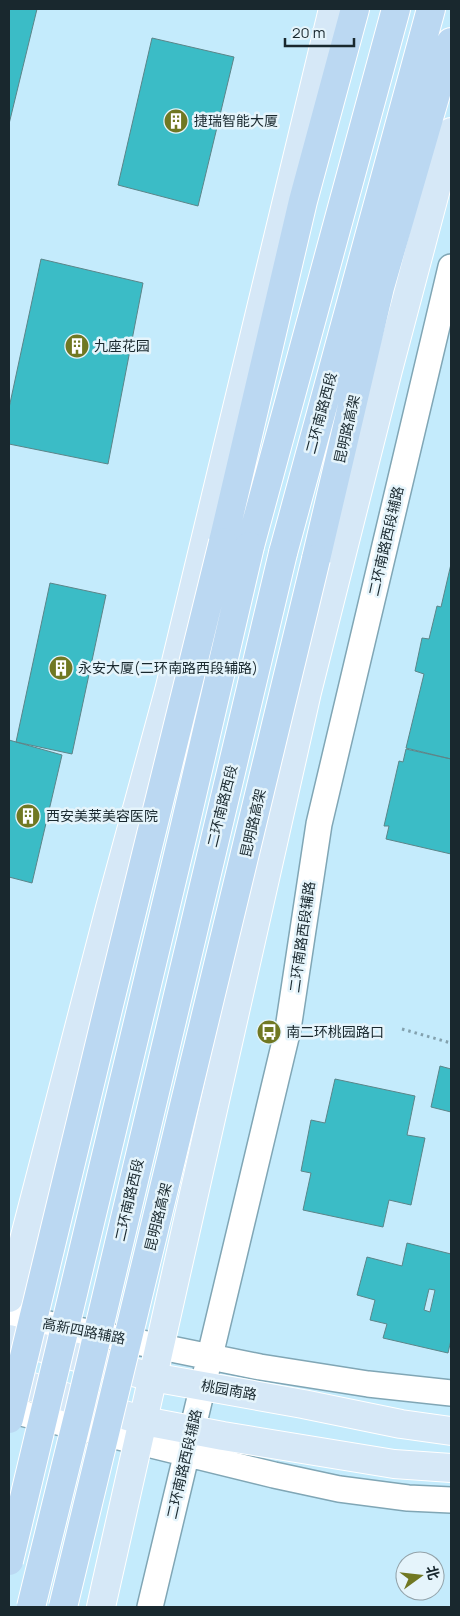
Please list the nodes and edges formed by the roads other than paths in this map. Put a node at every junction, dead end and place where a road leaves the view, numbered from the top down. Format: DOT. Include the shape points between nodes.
graph roads {
  1 [pos="332,9"];
  2 [pos="355,9"];
  3 [pos="396,9"];
  4 [pos="431,9"];
  5 [pos="451,42"];
  6 [pos="451,132"];
  7 [pos="451,267"];
  8 [pos="9,1298"];
  9 [pos="9,1316"];
  10 [pos="9,1338"];
  11 [pos="160,1346"];
  12 [pos="210,1356"];
  13 [pos="152,1377"];
  14 [pos="9,1380"];
  15 [pos="203,1386"];
  16 [pos="451,1393"];
  17 [pos="9,1410"];
  18 [pos="9,1419"];
  19 [pos="142,1431"];
  20 [pos="451,1431"];
  21 [pos="190,1442"];
  22 [pos="451,1468"];
  23 [pos="451,1500"];
  24 [pos="9,1561"];
  25 [pos="31,1607"];
  26 [pos="63,1607"];
  27 [pos="101,1607"];
  28 [pos="150,1607"];
  1 -- 8 [label="main road" via="169,691"];
  2 -- 18 [label="highway, bridge" via="303,201"];
  3 -- 24 [label="highway, bridge" via="250,546"];
  4 -- 25 [label="highway, 二环南路西段, bridge" via="283,553"];
  5 -- 26 [label="highway, 昆明路高架, bridge" via="380,287"];
  6 -- 11 [label="main road" via="307,692"];
  7 -- 12 [label="street, 二环南路西段辅路" via="319,824 288,1028"];
  9 -- 11 [label="street, 高新四路辅路"];
  10 -- 13 [label="main road, 桃园南路"];
  11 -- 12 [label="street, 高新四路辅路"];
  11 -- 13 [label="main road"];
  12 -- 15 [label="street, 二环南路西段辅路"];
  12 -- 16 [label="street, 高新四路辅路" via="368,1384"];
  13 -- 15 [label="main road, 桃园南路"];
  13 -- 19 [label="main road"];
  14 -- 19 [label="main road"];
  15 -- 20 [label="main road, 桃园南路"];
  15 -- 21 [label="street, 二环南路西段辅路"];
  17 -- 19 [label="street"];
  19 -- 21 [label="main road"];
  19 -- 27 [label="main road"];
  21 -- 22 [label="main road" via="223,1436 394,1464"];
  21 -- 23 [label="street" via="274,1476 339,1489"];
  21 -- 28 [label="street, 二环南路西段辅路"];
}
